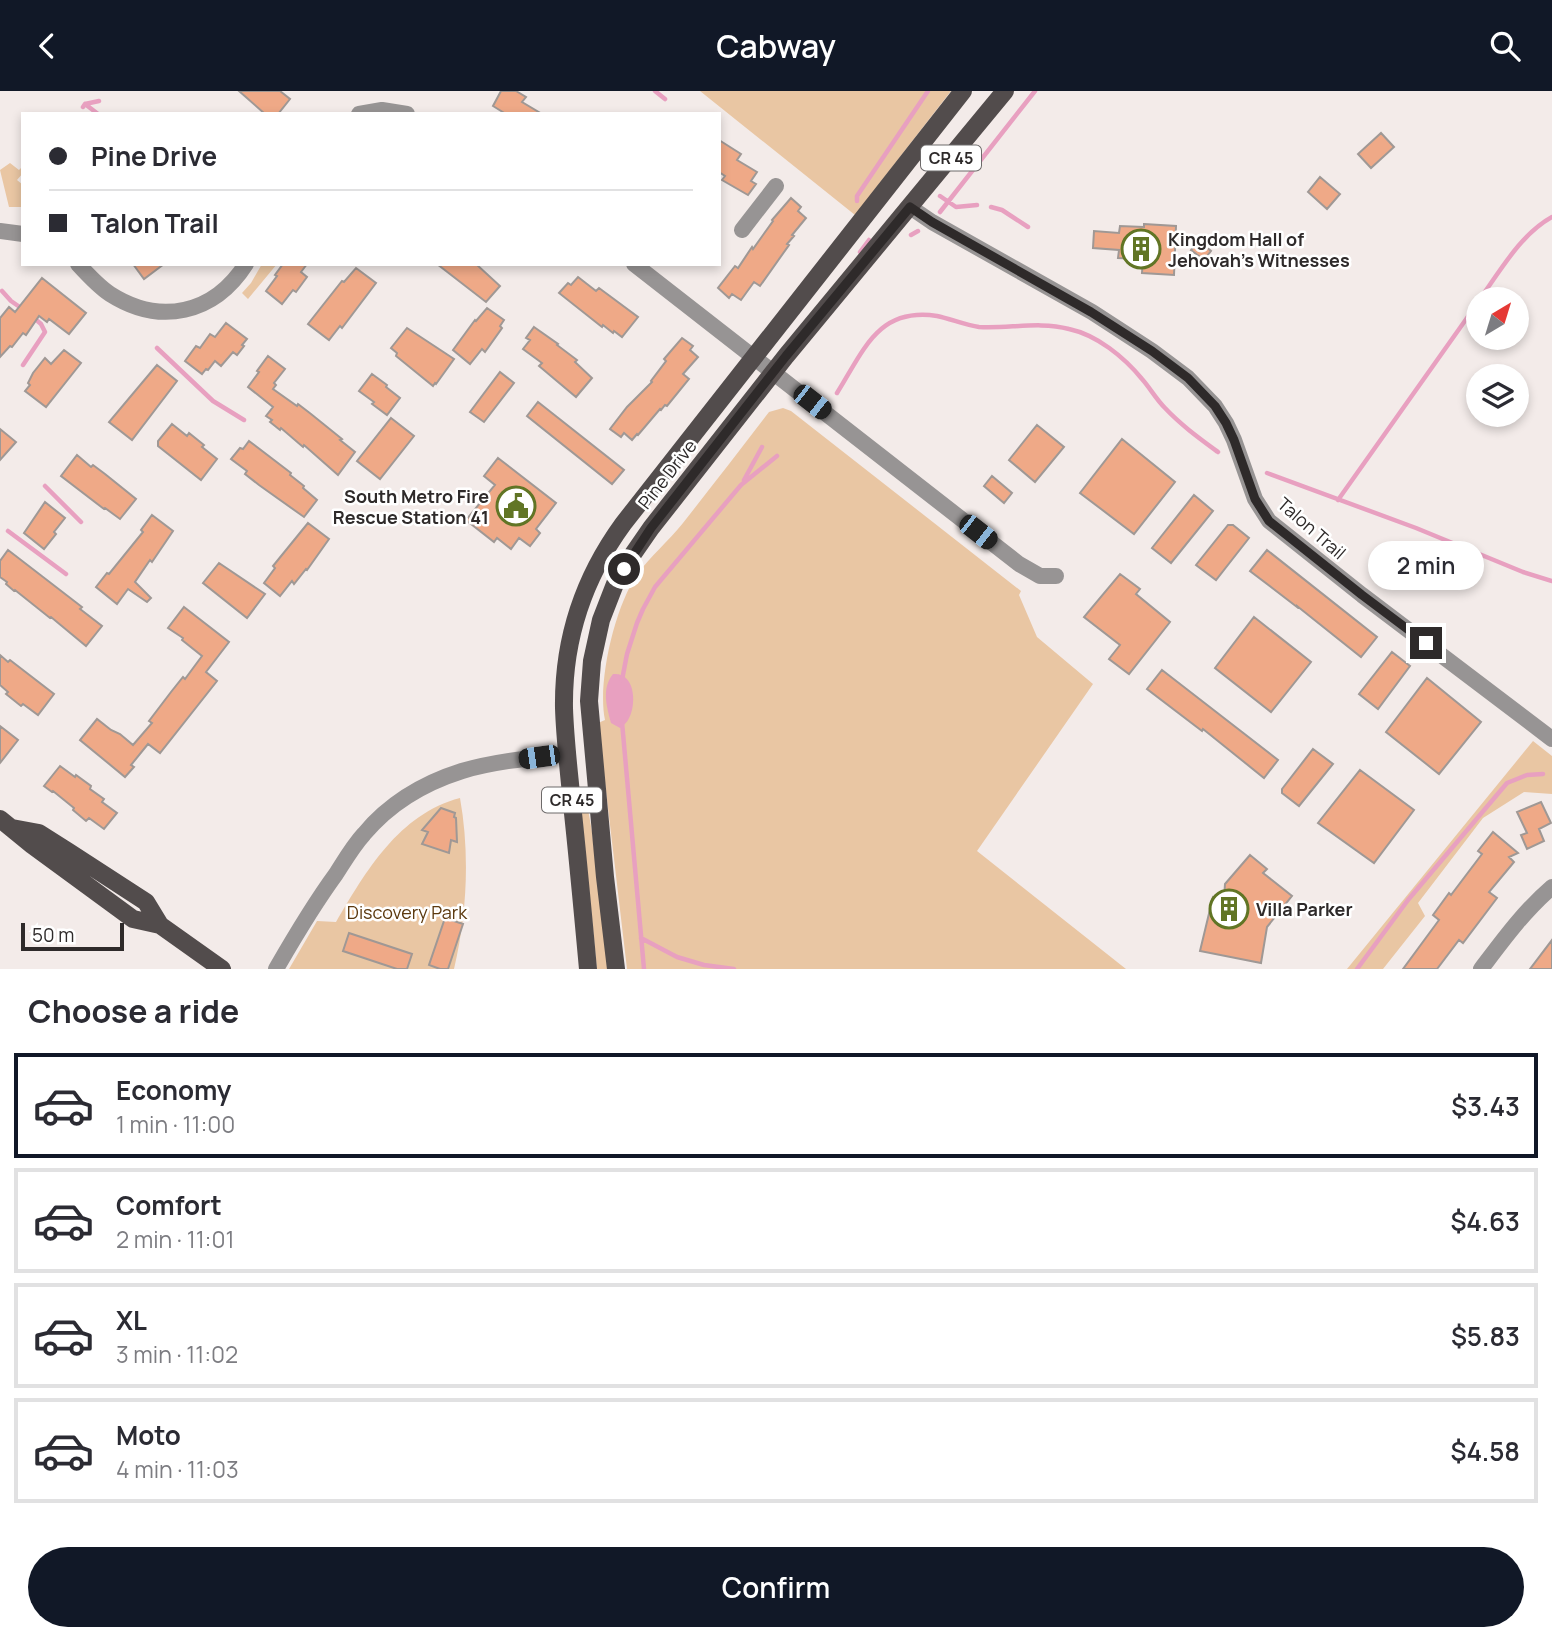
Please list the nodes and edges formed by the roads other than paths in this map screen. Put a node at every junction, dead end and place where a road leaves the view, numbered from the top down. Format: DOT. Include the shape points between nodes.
graph roads {
  1 [pos="963,91"];
  2 [pos="1005,91"];
  3 [pos="370,112"];
  4 [pos="394,112"];
  5 [pos="776,186"];
  6 [pos="910,207"];
  7 [pos="741,230"];
  8 [pos="0,231"];
  9 [pos="21,234"];
  10 [pos="80,266"];
  11 [pos="244,266"];
  12 [pos="637,266"];
  13 [pos="754,357"];
  14 [pos="774,372"];
  15 [pos="1055,576"];
  16 [pos="1552,739"];
  17 [pos="568,754"];
  18 [pos="6,824"];
  19 [pos="1552,887"];
  20 [pos="222,969"];
  21 [pos="276,969"];
  22 [pos="588,969"];
  23 [pos="616,969"];
  24 [pos="1480,969"];
  1 -- 13 [label="main road, Pine Drive / CR 45"];
  2 -- 6 [label="main road, Pine Drive / CR 45"];
  3 -- 4 [label="street"];
  5 -- 7 [label="street"];
  6 -- 14 [label="main road, Pine Drive / CR 45"];
  6 -- 16 [label="street, Talon Trail" via="1091,312 1188,378 1226,423 1255,499 1269,521"];
  8 -- 9 [label="street"];
  10 -- 11 [label="street" via="118,299 157,312 208,302 228,288"];
  12 -- 13 [label="street"];
  13 -- 14 [label="street"];
  13 -- 17 [label="main road, Pine Drive / CR 45" via="623,524 587,585 567,657"];
  14 -- 15 [label="street" via="1024,568 1040,576"];
  14 -- 23 [label="main road, Pine Drive / CR 45" via="639,546 615,584 601,619 590,674 590,712"];
  17 -- 21 [label="street" via="466,770 431,783 399,803 354,847"];
  17 -- 22 [label="main road, Pine Drive / CR 45"];
  18 -- 20 [label="main road" via="133,919 160,925"];
  19 -- 24 [label="street"];
}
